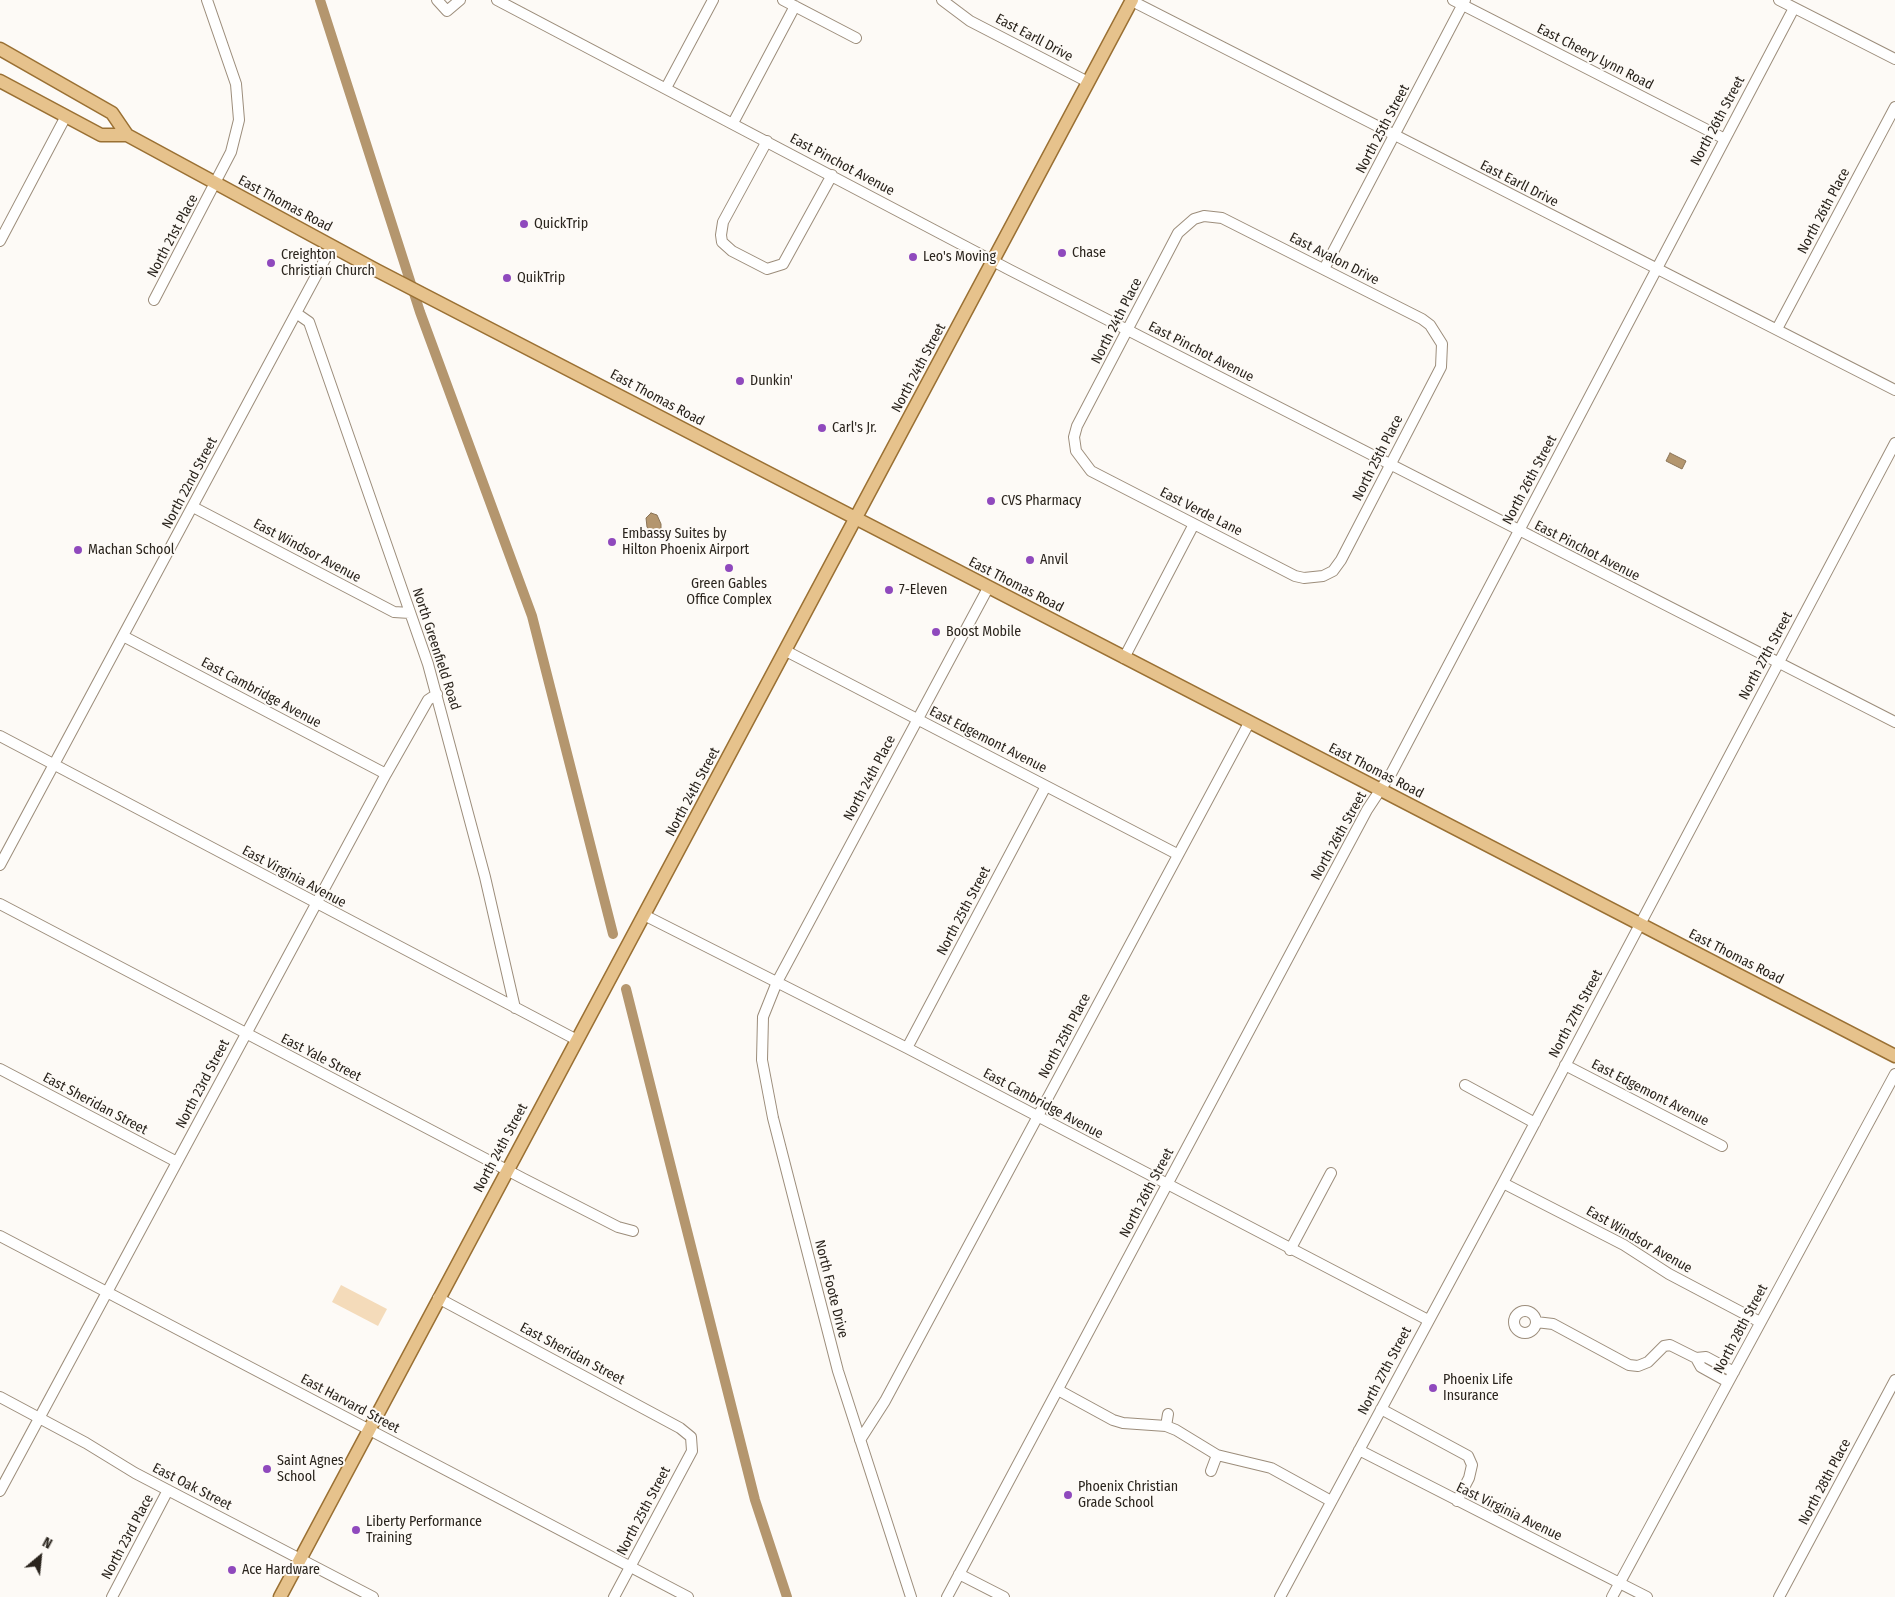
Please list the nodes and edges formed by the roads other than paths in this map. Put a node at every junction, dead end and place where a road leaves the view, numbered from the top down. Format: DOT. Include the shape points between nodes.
graph roads {
  1 [pos="207,0"];
  2 [pos="437,0"];
  3 [pos="460,0"];
  4 [pos="497,0"];
  5 [pos="713,0"];
  6 [pos="783,0"];
  7 [pos="942,0"];
  8 [pos="1132,0"];
  9 [pos="1453,0"];
  10 [pos="1779,0"];
  11 [pos="1464,3"];
  12 [pos="795,6"];
  13 [pos="1794,8"];
  14 [pos="856,38"];
  15 [pos="0,50"];
  16 [pos="1895,59"];
  17 [pos="0,81"];
  18 [pos="1088,82"];
  19 [pos="666,88"];
  20 [pos="1895,107"];
  21 [pos="66,116"];
  22 [pos="733,123"];
  23 [pos="127,135"];
  24 [pos="1396,135"];
  25 [pos="1724,139"];
  26 [pos="767,141"];
  27 [pos="832,175"];
  28 [pos="216,183"];
  29 [pos="1204,216"];
  30 [pos="0,241"];
  31 [pos="332,246"];
  32 [pos="993,261"];
  33 [pos="1656,269"];
  34 [pos="1324,270"];
  35 [pos="154,300"];
  36 [pos="296,313"];
  37 [pos="1128,329"];
  38 [pos="1777,329"];
  39 [pos="1442,344"];
  40 [pos="1895,390"];
  41 [pos="1895,443"];
  42 [pos="1076,451"];
  43 [pos="1390,465"];
  44 [pos="193,507"];
  45 [pos="856,519"];
  46 [pos="1194,524"];
  47 [pos="1518,532"];
  48 [pos="1323,576"];
  49 [pos="988,588"];
  50 [pos="410,612"];
  51 [pos="123,636"];
  52 [pos="786,651"];
  53 [pos="1124,658"];
  54 [pos="1778,662"];
  55 [pos="437,694"];
  56 [pos="917,719"];
  57 [pos="1249,722"];
  58 [pos="1895,722"];
  59 [pos="0,736"];
  60 [pos="54,764"];
  61 [pos="386,774"];
  62 [pos="1046,786"];
  63 [pos="1380,790"];
  64 [pos="1177,854"];
  65 [pos="0,865"];
  66 [pos="0,904"];
  67 [pos="316,904"];
  68 [pos="644,915"];
  69 [pos="1640,924"];
  70 [pos="777,982"];
  71 [pos="516,1008"];
  72 [pos="246,1034"];
  73 [pos="577,1040"];
  74 [pos="907,1048"];
  75 [pos="1895,1056"];
  76 [pos="1565,1065"];
  77 [pos="0,1070"];
  78 [pos="1895,1074"];
  79 [pos="1465,1085"];
  80 [pos="1038,1117"];
  81 [pos="1535,1123"];
  82 [pos="1722,1146"];
  83 [pos="177,1162"];
  84 [pos="507,1170"];
  85 [pos="1331,1174"];
  86 [pos="1503,1183"];
  87 [pos="1167,1185"];
  88 [pos="633,1231"];
  89 [pos="0,1236"];
  90 [pos="1290,1250"];
  91 [pos="107,1292"];
  92 [pos="438,1298"];
  93 [pos="1428,1320"];
  94 [pos="1536,1322"];
  95 [pos="1760,1322"];
  96 [pos="1696,1358"];
  97 [pos="1734,1372"];
  98 [pos="1895,1380"];
  99 [pos="1728,1382"];
  100 [pos="1058,1390"];
  101 [pos="0,1397"];
  102 [pos="1381,1409"];
  103 [pos="1168,1414"];
  104 [pos="40,1418"];
  105 [pos="1166,1426"];
  106 [pos="369,1430"];
  107 [pos="691,1437"];
  108 [pos="860,1440"];
  109 [pos="1359,1450"];
  110 [pos="1216,1456"];
  111 [pos="1211,1470"];
  112 [pos="168,1490"];
  113 [pos="0,1491"];
  114 [pos="1332,1501"];
  115 [pos="1457,1502"];
  116 [pos="301,1558"];
  117 [pos="631,1567"];
  118 [pos="959,1574"];
  119 [pos="1620,1583"];
  120 [pos="112,1597"];
  121 [pos="280,1597"];
  122 [pos="373,1597"];
  123 [pos="614,1597"];
  124 [pos="688,1597"];
  125 [pos="911,1597"];
  126 [pos="947,1597"];
  127 [pos="1004,1597"];
  128 [pos="1280,1597"];
  129 [pos="1612,1597"];
  130 [pos="1647,1597"];
  131 [pos="1779,1597"];
  1 -- 28 [label="street" via="236,84 239,102 235,140"];
  2 -- 3 [label="street" via="448,11"];
  4 -- 19 [label="street, East Pinchot Avenue"];
  5 -- 19 [label="street"];
  6 -- 12 [label="street"];
  7 -- 18 [label="street, East Earll Drive" via="970,21"];
  8 -- 18 [label="main road, North 24th Street"];
  8 -- 24 [label="street, East Earll Drive"];
  9 -- 11 [label="street, East Cheery Lynn Road"];
  10 -- 13 [label="street"];
  11 -- 24 [label="street, North 25th Street"];
  11 -- 25 [label="street, East Cheery Lynn Road"];
  12 -- 14 [label="street"];
  12 -- 22 [label="street"];
  13 -- 16 [label="street"];
  13 -- 25 [label="street, North 26th Street"];
  15 -- 23 [label="main road, East Thomas Road" via="112,113"];
  17 -- 21 [label="main road, East Thomas Road"];
  18 -- 32 [label="main road, North 24th Street"];
  19 -- 22 [label="street, East Pinchot Avenue"];
  20 -- 38 [label="street, North 26th Place"];
  21 -- 23 [label="main road, East Thomas Road" via="101,135"];
  21 -- 30 [label="street"];
  22 -- 26 [label="street, East Pinchot Avenue"];
  23 -- 28 [label="main road, East Thomas Road"];
  24 -- 33 [label="street, East Earll Drive"];
  24 -- 34 [label="street, North 25th Street"];
  25 -- 33 [label="street, North 26th Street"];
  26 -- 27 [label="street, East Pinchot Avenue"];
  26 -- 27 [label="street" via="723,222 722,242 732,251 767,269 783,264"];
  27 -- 32 [label="street, East Pinchot Avenue"];
  28 -- 31 [label="main road, East Thomas Road"];
  28 -- 35 [label="street, North 21st Place"];
  29 -- 34 [label="street, East Avalon Drive" via="1222,218"];
  29 -- 37 [label="street, North 24th Place" via="1194,219 1178,233"];
  31 -- 36 [label="street, North 22nd Street"];
  31 -- 45 [label="main road, East Thomas Road"];
  32 -- 37 [label="street, East Pinchot Avenue"];
  32 -- 45 [label="main road, North 24th Street"];
  33 -- 38 [label="street, East Earll Drive"];
  33 -- 47 [label="street, North 26th Street"];
  34 -- 39 [label="street, East Avalon Drive" via="1422,319"];
  36 -- 44 [label="street, North 22nd Street"];
  36 -- 50 [label="street, North Greenfield Road" via="309,322"];
  37 -- 42 [label="street, North 24th Place" via="1078,426 1074,437"];
  37 -- 43 [label="street, East Pinchot Avenue"];
  38 -- 40 [label="street, East Earll Drive"];
  39 -- 43 [label="street, North 25th Place" via="1442,367"];
  41 -- 54 [label="street, North 27th Street"];
  42 -- 46 [label="street, East Verde Lane" via="1091,471"];
  43 -- 47 [label="street, East Pinchot Avenue"];
  43 -- 48 [label="street, North 25th Place" via="1341,560 1333,571"];
  44 -- 50 [label="street, East Windsor Avenue" via="394,612"];
  44 -- 51 [label="street, North 22nd Street"];
  45 -- 49 [label="main road, East Thomas Road"];
  45 -- 52 [label="main road, North 24th Street"];
  46 -- 48 [label="street, East Verde Lane" via="1295,576"];
  46 -- 53 [label="street"];
  47 -- 54 [label="street, East Pinchot Avenue"];
  47 -- 63 [label="street, North 26th Street"];
  49 -- 53 [label="main road, East Thomas Road"];
  49 -- 56 [label="street, North 24th Place"];
  50 -- 55 [label="street, North Greenfield Road"];
  51 -- 60 [label="street, North 22nd Street"];
  51 -- 61 [label="street, East Cambridge Avenue"];
  52 -- 56 [label="street, East Edgemont Avenue"];
  52 -- 68 [label="main road, North 24th Street"];
  53 -- 57 [label="main road, East Thomas Road"];
  54 -- 58 [label="street, East Pinchot Avenue"];
  54 -- 69 [label="street, North 27th Street"];
  55 -- 61 [label="street, North 23rd Street" via="428,700"];
  55 -- 71 [label="street, North Greenfield Road"];
  56 -- 62 [label="street, East Edgemont Avenue"];
  56 -- 70 [label="street, North 24th Place"];
  57 -- 63 [label="main road, East Thomas Road"];
  57 -- 64 [label="street, North 25th Place"];
  59 -- 60 [label="street, East Virginia Avenue"];
  60 -- 65 [label="street, North 22nd Street"];
  60 -- 67 [label="street, East Virginia Avenue"];
  61 -- 67 [label="street, North 23rd Street"];
  62 -- 64 [label="street, East Edgemont Avenue"];
  62 -- 74 [label="street, North 25th Street"];
  63 -- 69 [label="main road, East Thomas Road"];
  63 -- 87 [label="street, North 26th Street"];
  64 -- 80 [label="street, North 25th Place"];
  66 -- 72 [label="street, East Yale Street"];
  67 -- 71 [label="street, East Virginia Avenue"];
  67 -- 72 [label="street, North 23rd Street"];
  68 -- 70 [label="street, East Cambridge Avenue"];
  68 -- 73 [label="main road, North 24th Street"];
  69 -- 75 [label="main road, East Thomas Road"];
  69 -- 76 [label="street, North 27th Street"];
  70 -- 74 [label="street, East Cambridge Avenue"];
  70 -- 108 [label="street, North Foote Drive" via="762,1017 762,1060 773,1118 838,1371"];
  71 -- 73 [label="street, East Virginia Avenue"];
  72 -- 83 [label="street, North 23rd Street"];
  72 -- 84 [label="street, East Yale Street"];
  73 -- 84 [label="main road, North 24th Street"];
  74 -- 80 [label="street, East Cambridge Avenue"];
  76 -- 81 [label="street, North 27th Street"];
  76 -- 82 [label="street, East Edgemont Avenue"];
  77 -- 83 [label="street, East Sheridan Street"];
  78 -- 95 [label="street, North 28th Street"];
  79 -- 81 [label="street"];
  80 -- 87 [label="street, East Cambridge Avenue"];
  80 -- 108 [label="street, North 25th Place"];
  81 -- 86 [label="street, North 27th Street"];
  83 -- 91 [label="street, North 23rd Street"];
  84 -- 88 [label="street, East Yale Street" via="618,1227"];
  84 -- 92 [label="main road, North 24th Street"];
  85 -- 90 [label="street"];
  86 -- 93 [label="street, North 27th Street"];
  86 -- 95 [label="street, East Windsor Avenue" via="1624,1245 1668,1274"];
  87 -- 90 [label="street, East Cambridge Avenue"];
  87 -- 100 [label="street, North 26th Street"];
  89 -- 91 [label="street, East Harvard Street"];
  90 -- 93 [label="street, East Cambridge Avenue"];
  91 -- 104 [label="street, North 23rd Street"];
  91 -- 106 [label="street, East Harvard Street"];
  92 -- 106 [label="main road, North 24th Street"];
  92 -- 107 [label="street, East Sheridan Street" via="680,1428"];
  93 -- 102 [label="street, North 27th Street"];
  94 -- 96 [label="street" via="1553,1324 1629,1365 1648,1362 1658,1350 1670,1345"];
  95 -- 97 [label="street, North 28th Street"];
  96 -- 97 [label="street" via="1706,1357"];
  96 -- 99 [label="street" via="1701,1367"];
  97 -- 99 [label="street, North 28th Street"];
  98 -- 131 [label="street, North 28th Place"];
  99 -- 119 [label="street, North 28th Street"];
  100 -- 105 [label="street" via="1123,1423"];
  100 -- 118 [label="street, North 26th Street"];
  101 -- 104 [label="street, East Oak Street"];
  102 -- 109 [label="street, North 27th Street"];
  102 -- 115 [label="street" via="1468,1456 1472,1465 1469,1478"];
  103 -- 105 [label="street"];
  104 -- 112 [label="street, East Oak Street"];
  104 -- 113 [label="street, North 23rd Street"];
  105 -- 110 [label="street"];
  106 -- 116 [label="main road, North 24th Street"];
  106 -- 117 [label="street, East Harvard Street"];
  107 -- 117 [label="street, North 25th Street" via="692,1451"];
  108 -- 125 [label="street, North Foote Drive"];
  109 -- 114 [label="street, North 27th Street"];
  109 -- 115 [label="street, East Virginia Avenue"];
  110 -- 111 [label="street"];
  110 -- 114 [label="street" via="1271,1468"];
  112 -- 116 [label="street, East Oak Street"];
  112 -- 120 [label="street, North 23rd Place"];
  114 -- 128 [label="street, North 27th Street"];
  115 -- 119 [label="street, East Virginia Avenue" via="1513,1527"];
  116 -- 121 [label="main road, North 24th Street"];
  116 -- 122 [label="street, East Oak Street"];
  117 -- 123 [label="street, North 25th Street"];
  117 -- 124 [label="street, East Harvard Street"];
  118 -- 126 [label="street, North 26th Street"];
  118 -- 127 [label="street"];
  119 -- 129 [label="street, North 28th Street"];
  119 -- 130 [label="street, East Virginia Avenue"];
}
